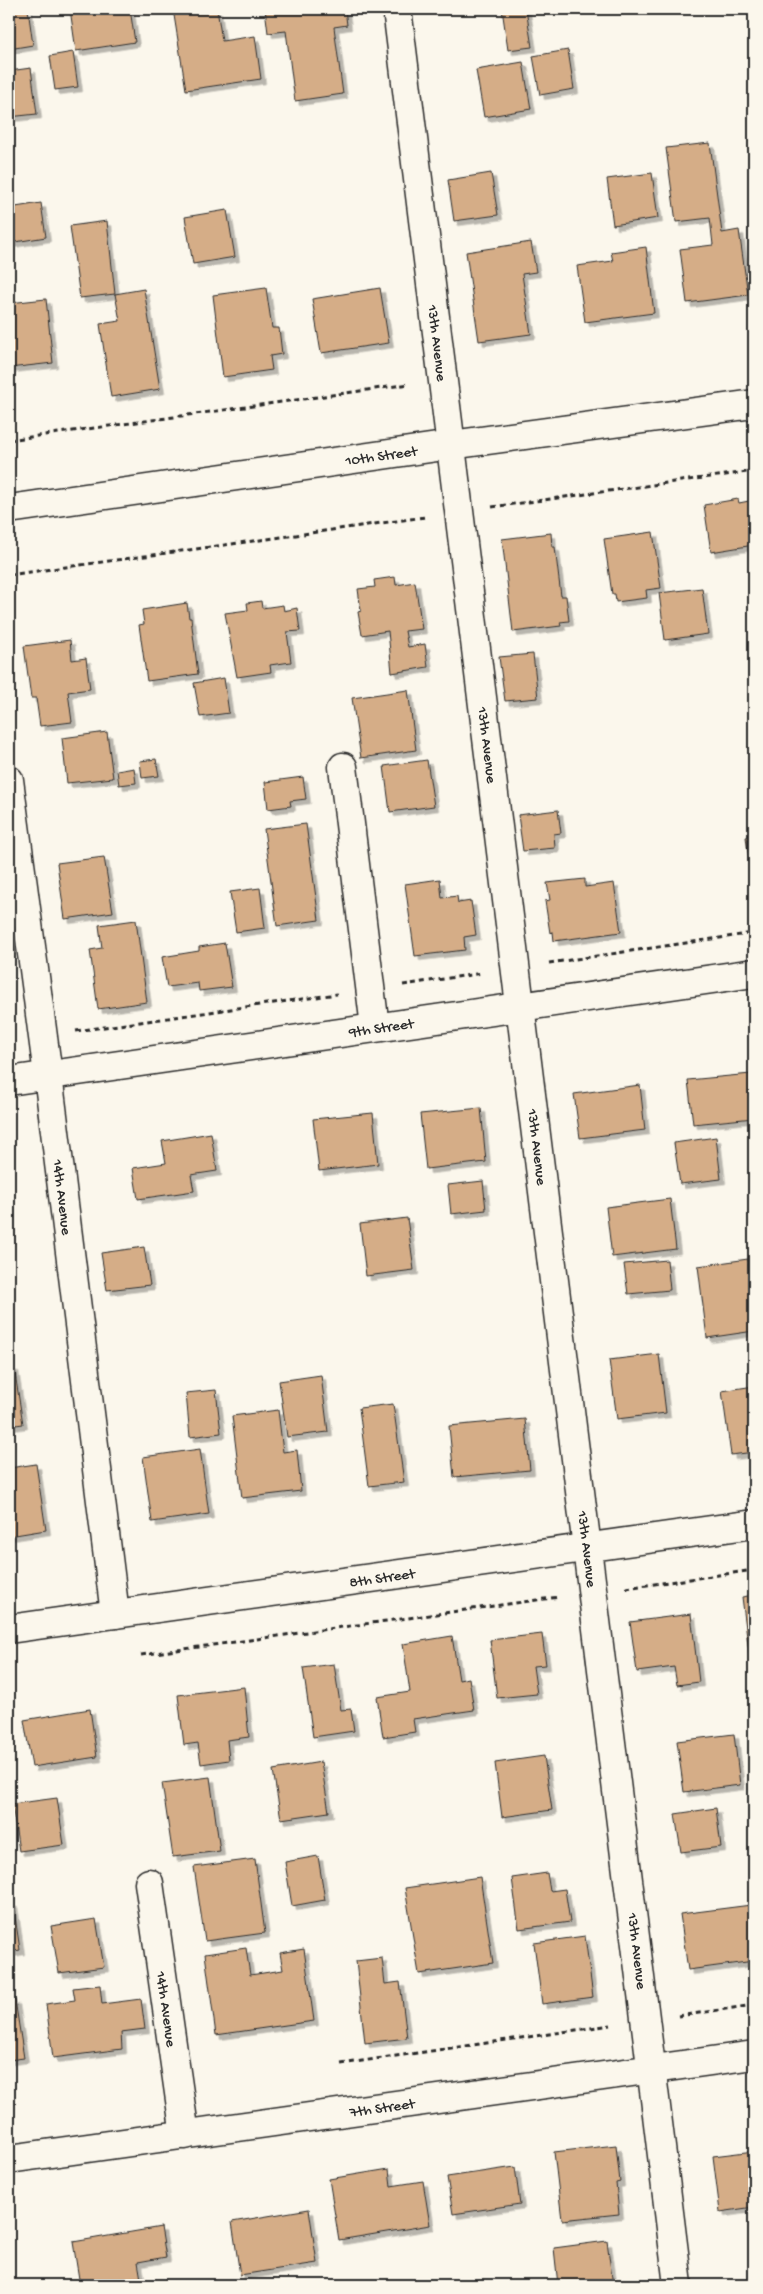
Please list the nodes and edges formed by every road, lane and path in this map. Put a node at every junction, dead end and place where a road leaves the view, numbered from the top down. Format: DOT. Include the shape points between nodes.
graph roads {
  1 [pos="397,9"];
  2 [pos="419,383"];
  3 [pos="754,404"];
  4 [pos="9,440"];
  5 [pos="451,445"];
  6 [pos="754,471"];
  7 [pos="486,508"];
  8 [pos="9,509"];
  9 [pos="427,517"];
  10 [pos="9,575"];
  11 [pos="343,768"];
  12 [pos="9,780"];
  13 [pos="754,933"];
  14 [pos="544,964"];
  15 [pos="491,972"];
  16 [pos="754,973"];
  17 [pos="371,990"];
  18 [pos="521,1007"];
  19 [pos="375,1027"];
  20 [pos="71,1032"];
  21 [pos="48,1075"];
  22 [pos="9,1081"];
  23 [pos="754,1524"];
  24 [pos="588,1548"];
  25 [pos="754,1570"];
  26 [pos="621,1589"];
  27 [pos="561,1596"];
  28 [pos="115,1614"];
  29 [pos="9,1629"];
  30 [pos="141,1656"];
  31 [pos="148,1883"];
  32 [pos="754,2006"];
  33 [pos="673,2017"];
  34 [pos="614,2025"];
  35 [pos="754,2055"];
  36 [pos="341,2064"];
  37 [pos="652,2070"];
  38 [pos="185,2135"];
  39 [pos="9,2159"];
  40 [pos="678,2285"];
  1 -- 5 [label="street, 13th Avenue"];
  2 -- 4 [label="path"];
  3 -- 5 [label="street, 10th Street"];
  5 -- 8 [label="street, 10th Street"];
  5 -- 18 [label="street, 13th Avenue"];
  6 -- 7 [label="path"];
  9 -- 10 [label="path"];
  11 -- 17 [label="street"];
  12 -- 21 [label="street, 14th Avenue"];
  13 -- 14 [label="path"];
  15 -- 17 [label="path"];
  16 -- 18 [label="street, 9th Street"];
  17 -- 19 [label="street"];
  17 -- 20 [label="path"];
  18 -- 19 [label="street, 9th Street"];
  18 -- 24 [label="street, 13th Avenue"];
  19 -- 21 [label="street, 9th Street"];
  21 -- 22 [label="street, 9th Street"];
  21 -- 28 [label="street, 14th Avenue"];
  23 -- 24 [label="street, 8th Street"];
  24 -- 28 [label="street, 8th Street"];
  24 -- 37 [label="street, 13th Avenue"];
  25 -- 26 [label="path"];
  27 -- 30 [label="path"];
  28 -- 29 [label="street, 8th Street"];
  31 -- 38 [label="street, 14th Avenue"];
  32 -- 33 [label="path"];
  34 -- 36 [label="path"];
  35 -- 37 [label="street, 7th Street"];
  37 -- 38 [label="street, 7th Street"];
  37 -- 40 [label="street, 13th Avenue"];
  38 -- 39 [label="street, 7th Street"];
}
